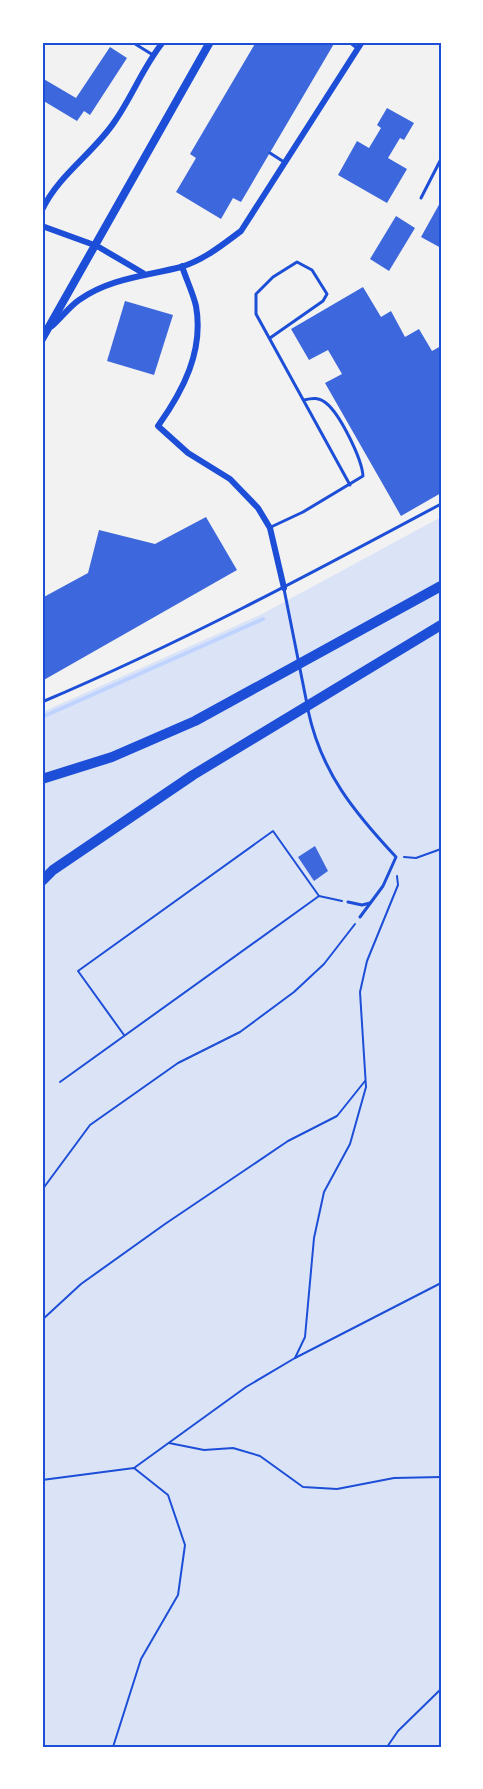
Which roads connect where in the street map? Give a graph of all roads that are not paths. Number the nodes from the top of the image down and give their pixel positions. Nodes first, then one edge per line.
1 (132, 42) edge
2 (163, 42) edge
3 (210, 42) edge
4 (349, 42) edge
5 (360, 45) edge
6 (153, 55) junction
7 (270, 153) dead end
8 (441, 159) edge
9 (284, 162) junction
10 (421, 198) dead end
11 (42, 210) edge
12 (42, 226) edge
13 (97, 246) junction
14 (182, 266) junction
15 (143, 273) junction
16 (47, 330) junction
17 (270, 338) junction
18 (42, 339) edge
19 (304, 400) junction
20 (350, 485) junction
21 (441, 504) edge
22 (270, 528) junction
23 (441, 586) edge
24 (284, 588) junction
25 (441, 625) edge
26 (42, 702) edge
27 (42, 779) edge
28 (42, 881) edge
29 (348, 902) road end
30 (371, 902) junction
31 (360, 917) road end

1 - 6 lane
2 - 6 street
3 - 13 main road
4 - 5 lane
5 - 9 street
6 - 11 street
7 - 9 lane
8 - 10 lane
9 - 14 street
12 - 13 street
13 - 15 street
13 - 16 main road
14 - 15 street
14 - 22 street
15 - 16 street
16 - 18 main road
17 - 17 lane
17 - 19 lane
19 - 20 lane
19 - 20 lane
20 - 22 lane
21 - 24 lane
22 - 24 street
23 - 27 highway
24 - 26 lane
24 - 30 lane
25 - 28 highway
29 - 30 lane
30 - 31 lane

